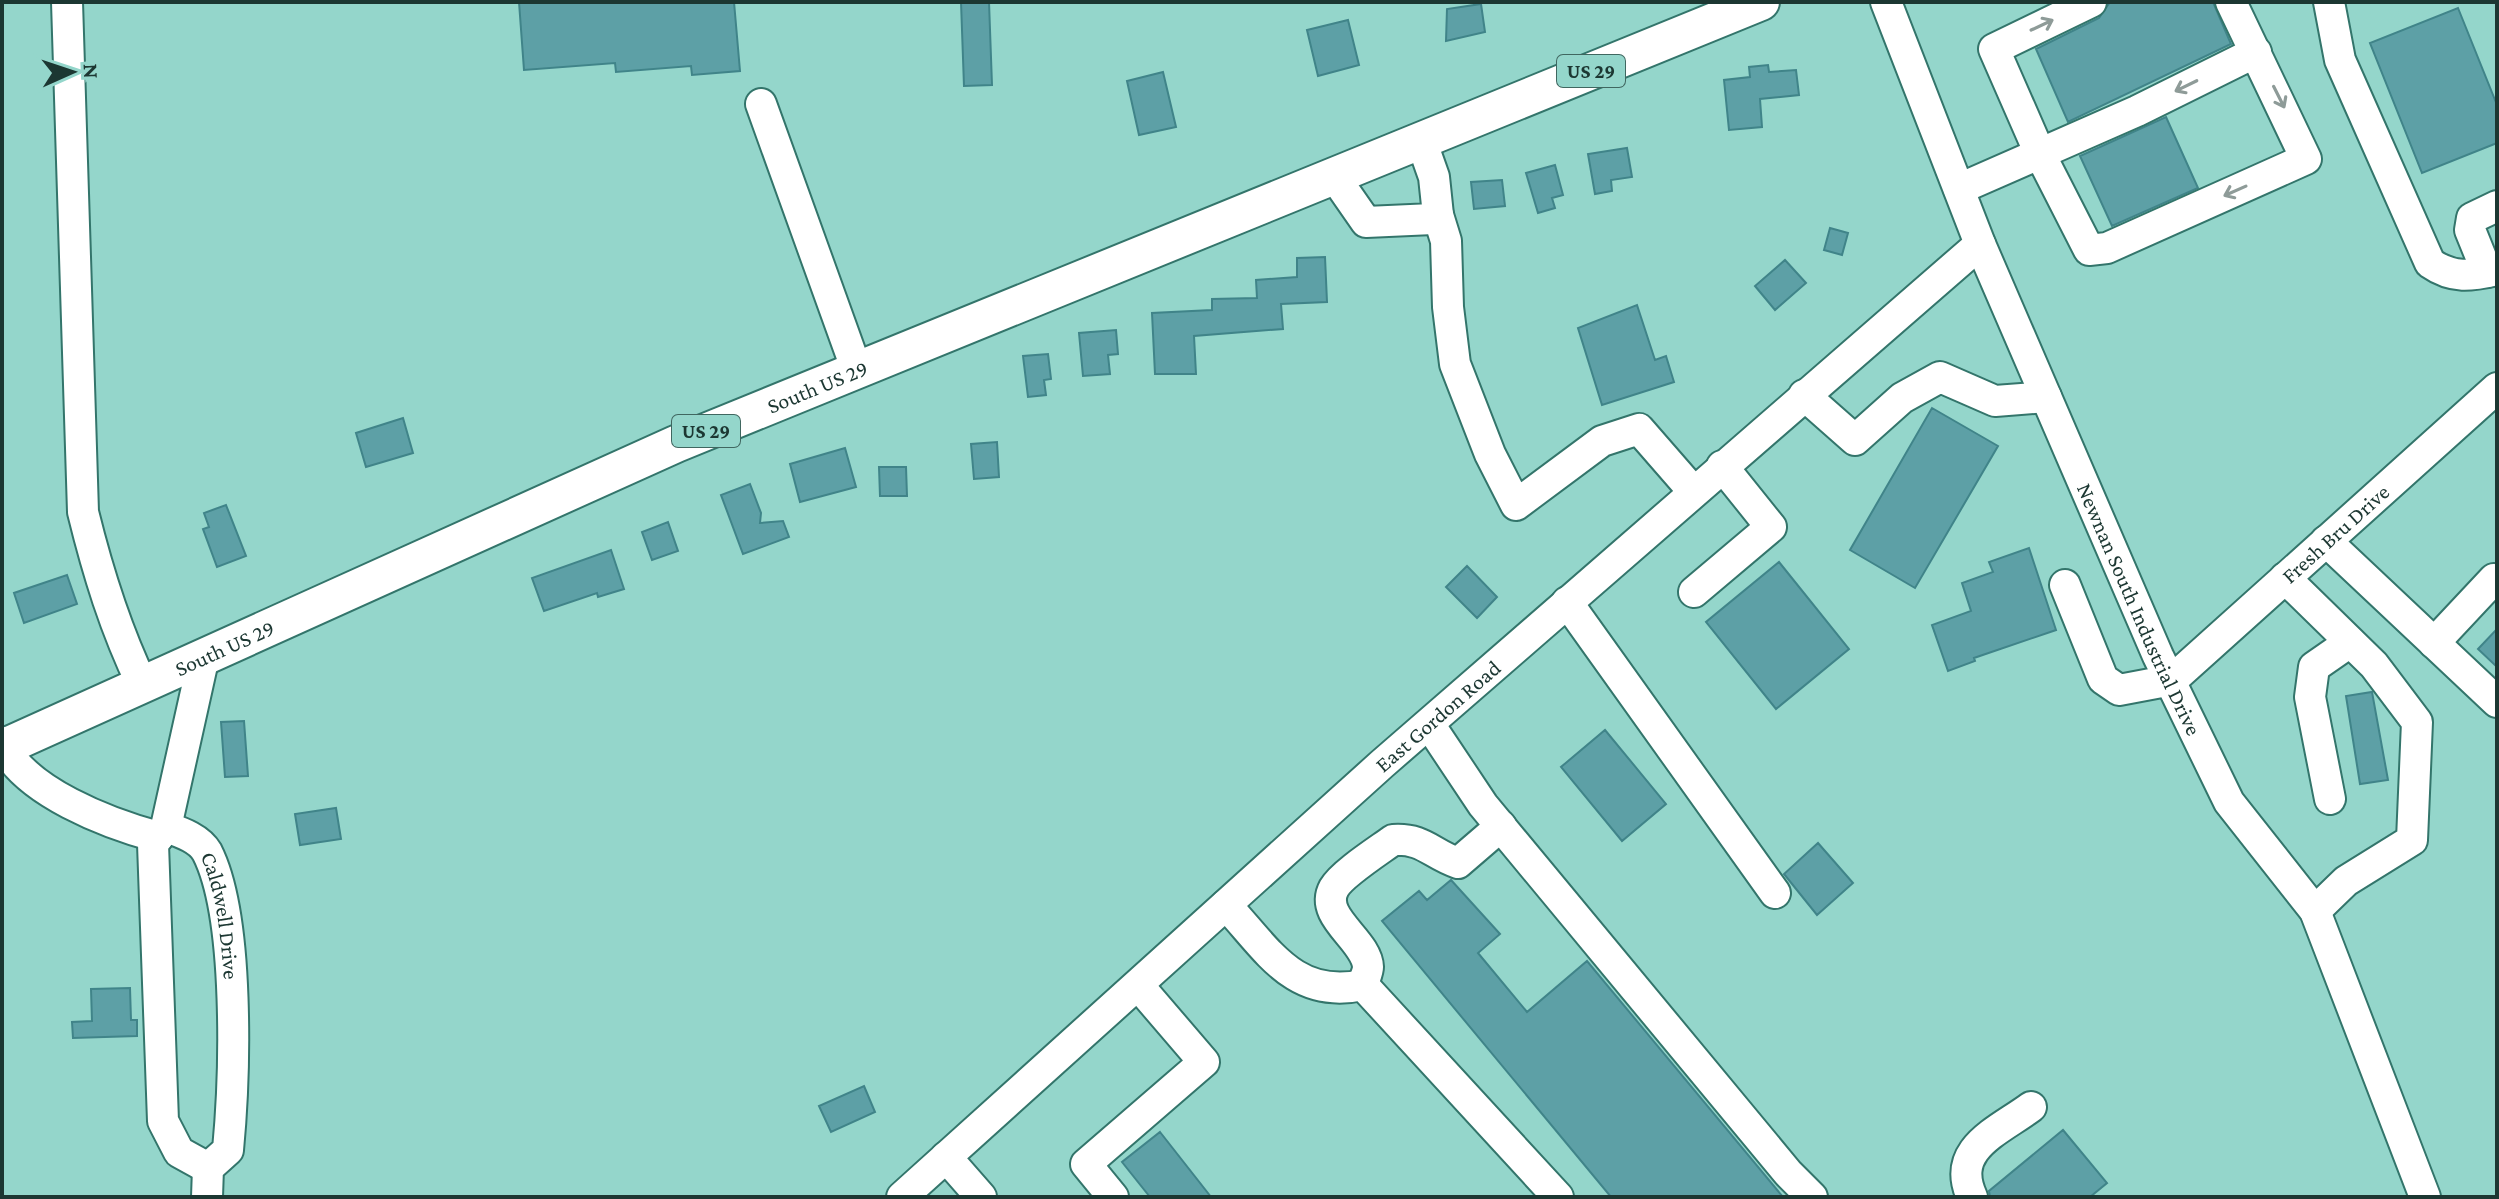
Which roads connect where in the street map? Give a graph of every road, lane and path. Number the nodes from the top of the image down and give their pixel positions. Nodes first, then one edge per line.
1 (67, 2) edge
2 (1761, 2) edge
3 (1886, 2) edge
4 (2091, 2) edge
5 (2231, 2) edge
6 (2329, 2) edge
7 (2256, 52) junction
8 (761, 104) dead end
9 (1421, 140) junction
10 (2040, 154) junction
11 (1334, 176) junction
12 (1959, 189) junction
13 (2497, 206) edge
14 (1438, 215) junction
15 (1980, 244) junction
16 (2492, 271) edge
17 (856, 368) junction
18 (2497, 388) edge
19 (1804, 395) junction
20 (2046, 397) junction
21 (1722, 466) junction
22 (1693, 491) junction
23 (2326, 541) junction
24 (2285, 578) junction
25 (2494, 579) dead end
26 (2065, 585) dead end
27 (1694, 592) dead end
28 (1567, 602) junction
29 (2350, 642) junction
30 (2434, 643) junction
31 (204, 656) junction
32 (2172, 680) junction
33 (142, 684) junction
34 (2497, 702) edge
35 (1429, 724) junction
36 (3, 746) edge
37 (2330, 799) dead end
38 (1501, 826) junction
39 (162, 832) junction
40 (1775, 893) dead end
41 (1226, 905) junction
42 (2315, 911) junction
43 (1138, 985) junction
44 (1363, 985) junction
45 (2031, 1107) dead end
46 (946, 1157) junction
47 (208, 1183) edge
48 (902, 1197) edge
49 (981, 1197) edge
50 (1113, 1197) edge
51 (1558, 1197) edge
52 (1812, 1197) edge
53 (1972, 1197) edge
54 (2425, 1197) edge

1 - 33 street
2 - 9 main road, US 29
3 - 12 street, Newnan South Industrial Drive
10 -> 4 street
5 - 7 street
6 - 16 street
7 -> 10 street
7 -> 10 street
8 - 17 street
9 - 11 main road, South US 29 / US 29
9 - 14 street
10 - 12 street
11 - 14 street
11 - 17 main road, South US 29 / US 29
12 - 15 street, Newnan South Industrial Drive
13 - 16 street
14 - 22 street
15 - 19 street, East Gordon Road
15 - 20 street, Newnan South Industrial Drive
17 - 31 main road, South US 29 / US 29
18 - 23 street, Fresh Bru Drive
19 - 20 street
19 - 21 street, East Gordon Road
20 - 32 street, Newnan South Industrial Drive
21 - 22 street, East Gordon Road
21 - 27 street
22 - 28 street, East Gordon Road
23 - 24 street, Fresh Bru Drive
23 - 30 street
24 - 29 street
24 - 32 street, Fresh Bru Drive
25 - 30 street
26 - 32 street
28 - 35 street, East Gordon Road
28 - 40 street
29 - 37 street
29 - 42 street
30 - 34 street
31 - 33 main road, South US 29 / US 29
31 - 39 street
32 - 42 street, Newnan South Industrial Drive
33 - 36 main road, South US 29 / US 29
35 - 38 street
35 - 41 street, East Gordon Road
36 - 39 street, Caldwell Drive
38 - 44 street
38 - 52 street
39 - 47 street
39 - 47 street, Caldwell Drive
41 - 43 street, East Gordon Road
41 - 44 street
42 - 54 street, Newnan South Industrial Drive
43 - 46 street, East Gordon Road
43 - 50 street
44 - 51 street
45 - 53 street
46 - 48 street, East Gordon Road
46 - 49 street

